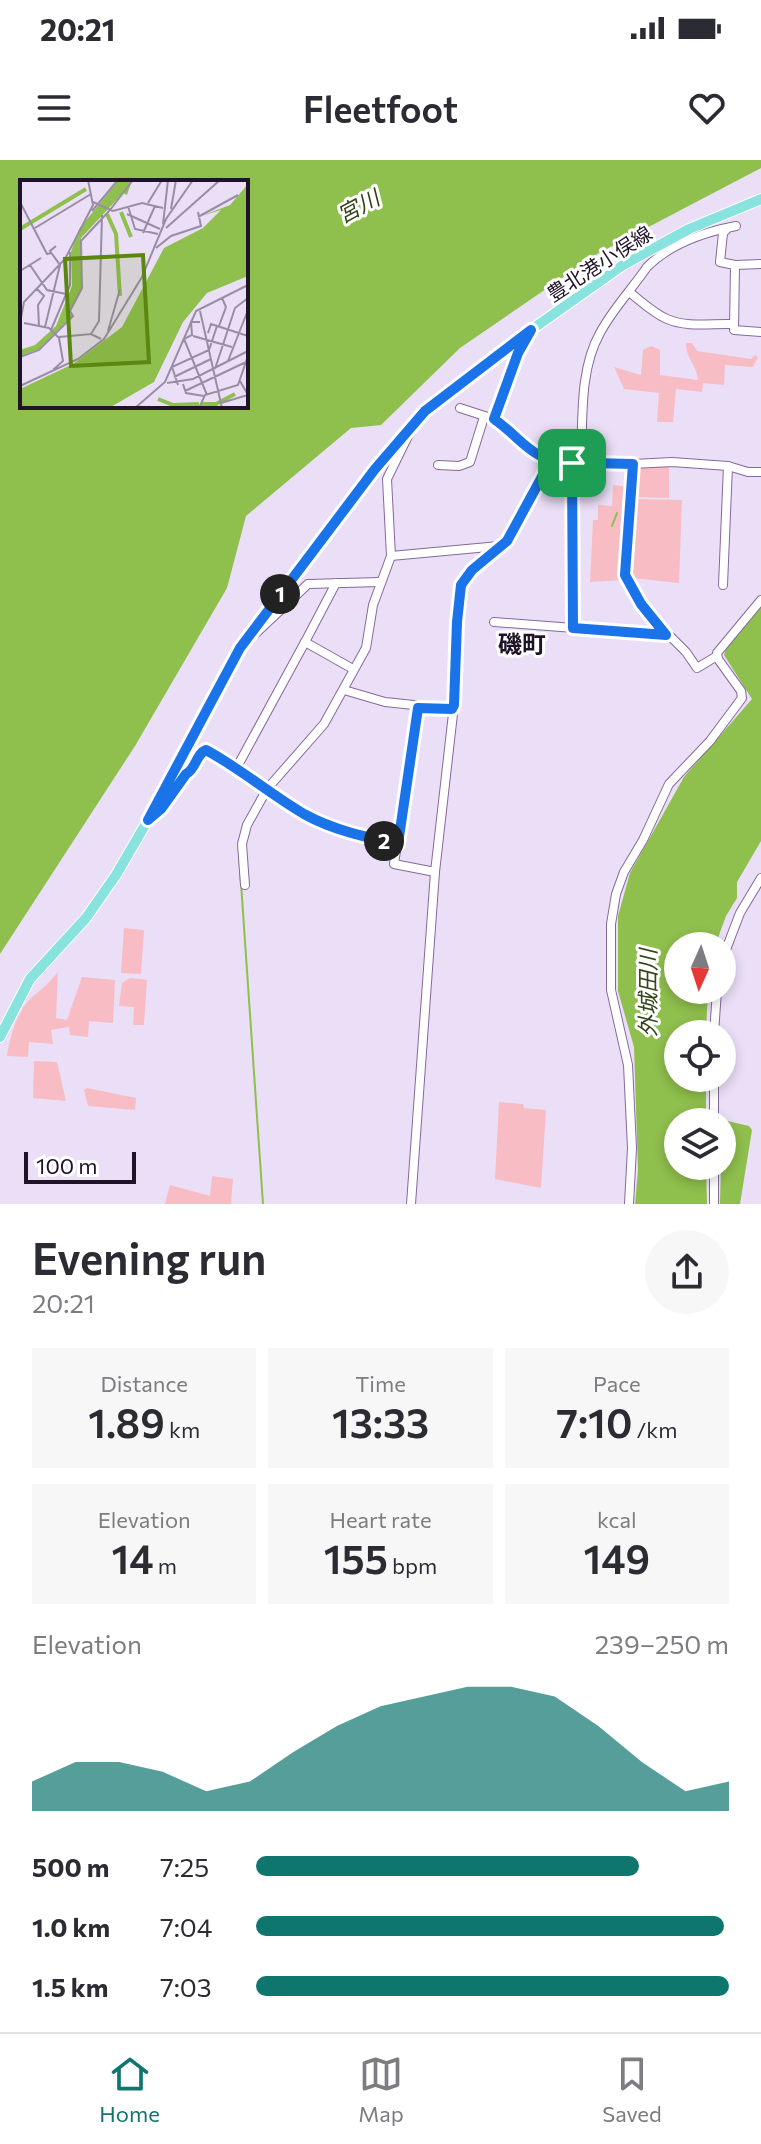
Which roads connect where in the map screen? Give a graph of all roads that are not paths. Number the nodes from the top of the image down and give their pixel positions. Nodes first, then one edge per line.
1 (761, 199) edge
2 (761, 264) edge
3 (735, 265) junction
4 (629, 292) junction
5 (734, 324) junction
6 (531, 330) junction
7 (761, 332) edge
8 (460, 408) dead end
9 (484, 417) junction
10 (494, 419) junction
11 (414, 424) junction
12 (550, 462) junction
13 (577, 463) junction
14 (633, 464) junction
15 (438, 465) dead end
16 (728, 466) junction
17 (761, 472) edge
18 (499, 546) junction
19 (391, 556) junction
20 (380, 582) junction
21 (336, 583) junction
22 (723, 585) dead end
23 (761, 600) edge
24 (494, 622) dead end
25 (573, 628) junction
26 (666, 635) junction
27 (305, 642) junction
28 (240, 648) junction
29 (717, 656) junction
30 (353, 669) junction
31 (344, 690) junction
32 (418, 708) junction
33 (452, 709) junction
34 (237, 767) junction
35 (267, 789) junction
36 (148, 820) junction
37 (398, 844) junction
38 (435, 872) junction
39 (761, 878) edge
40 (245, 885) dead end
41 (733, 932) edge
42 (0, 1037) edge
43 (714, 1180) edge
44 (411, 1204) edge
45 (629, 1204) edge
46 (714, 1204) edge

1 - 6 main road, 豊北港小俣線
2 - 3 street
3 - 4 street
3 - 5 street
4 - 5 street
4 - 13 street
5 - 7 street
6 - 10 street
6 - 11 main road, 豊北港小俣線
8 - 9 street
9 - 10 street
9 - 15 street
10 - 12 street
11 - 19 street
11 - 28 main road, 豊北港小俣線
12 - 13 street
12 - 18 street
13 - 14 street
13 - 25 street
14 - 16 street
14 - 26 street
16 - 17 street
16 - 22 street
18 - 19 street
18 - 33 street
19 - 20 street
20 - 21 street
20 - 30 street
21 - 27 street
21 - 28 street
23 - 29 street
24 - 25 street
25 - 26 street
26 - 29 street
27 - 30 street
27 - 34 street
28 - 36 main road, 豊北港小俣線
29 - 45 street
30 - 31 street
31 - 32 street
31 - 35 street
32 - 33 street
32 - 37 street
33 - 38 street
34 - 35 street
34 - 36 street
35 - 37 street
35 - 40 street
36 - 42 main road, 豊北港小俣線
37 - 38 street
38 - 44 street
39 - 41 street
43 - 46 street

